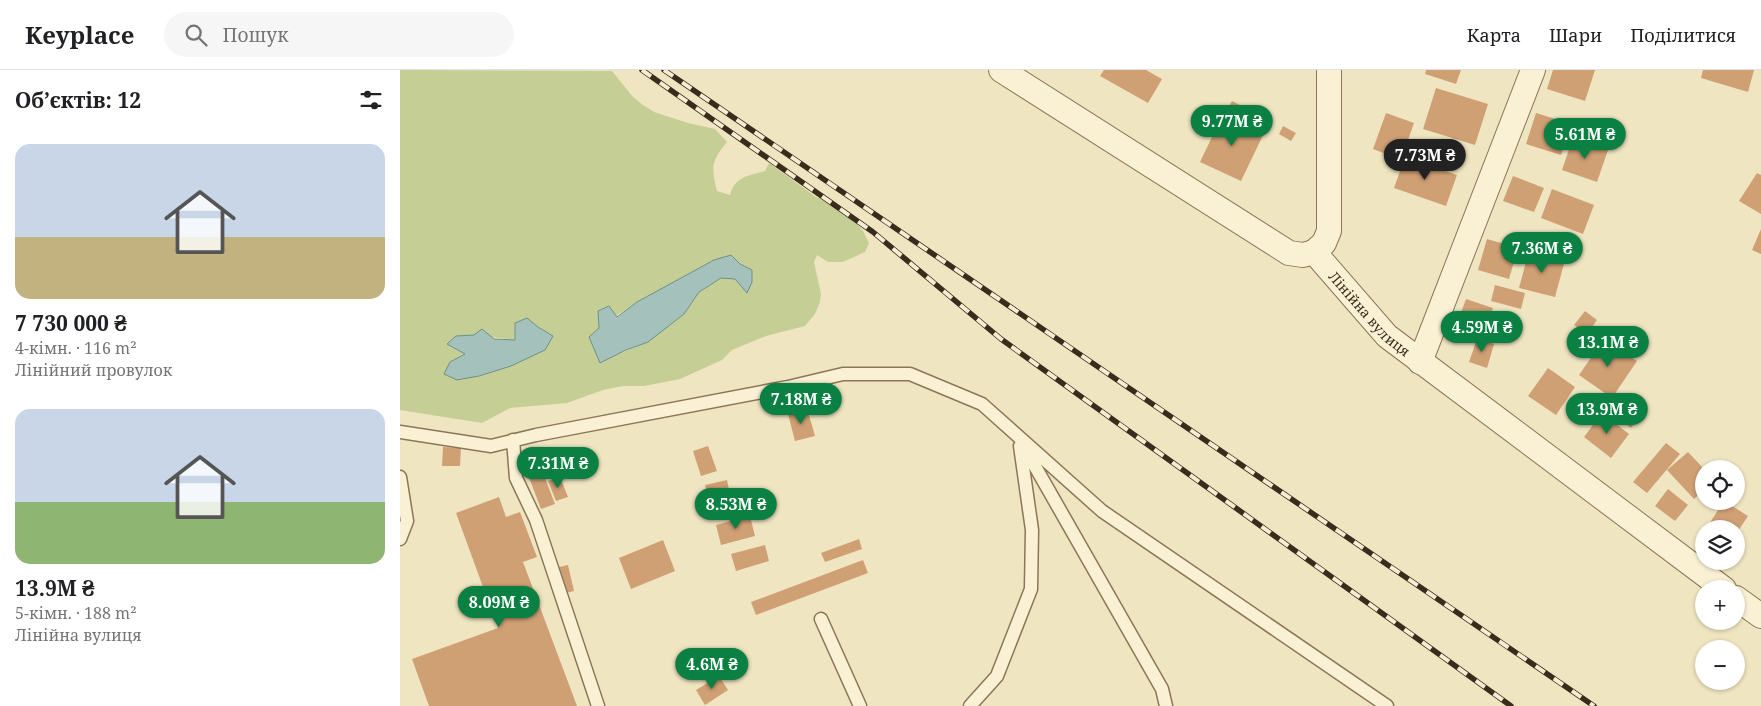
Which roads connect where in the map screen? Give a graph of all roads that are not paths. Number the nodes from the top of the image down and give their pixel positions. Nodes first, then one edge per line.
1 (1001, 70) edge
2 (1329, 70) edge
3 (1533, 70) edge
4 (1314, 252) junction
5 (1420, 362) junction
6 (400, 432) edge
7 (1019, 438) junction
8 (513, 440) junction
9 (400, 477) edge
10 (400, 539) edge
11 (1712, 580) edge
12 (1745, 604) edge
13 (1761, 616) edge
14 (820, 620) dead end
15 (598, 706) edge
16 (860, 706) edge
17 (970, 706) edge
18 (1166, 706) edge
19 (1387, 706) edge

1 - 4 street
2 - 4 street
3 - 5 street
4 - 5 street, Лінійна вулиця
5 - 11 street, Лінійна вулиця
6 - 8 lane
7 - 8 lane
7 - 17 lane
7 - 18 lane
7 - 19 lane
8 - 15 lane
9 - 10 lane
12 - 13 street
14 - 16 lane

